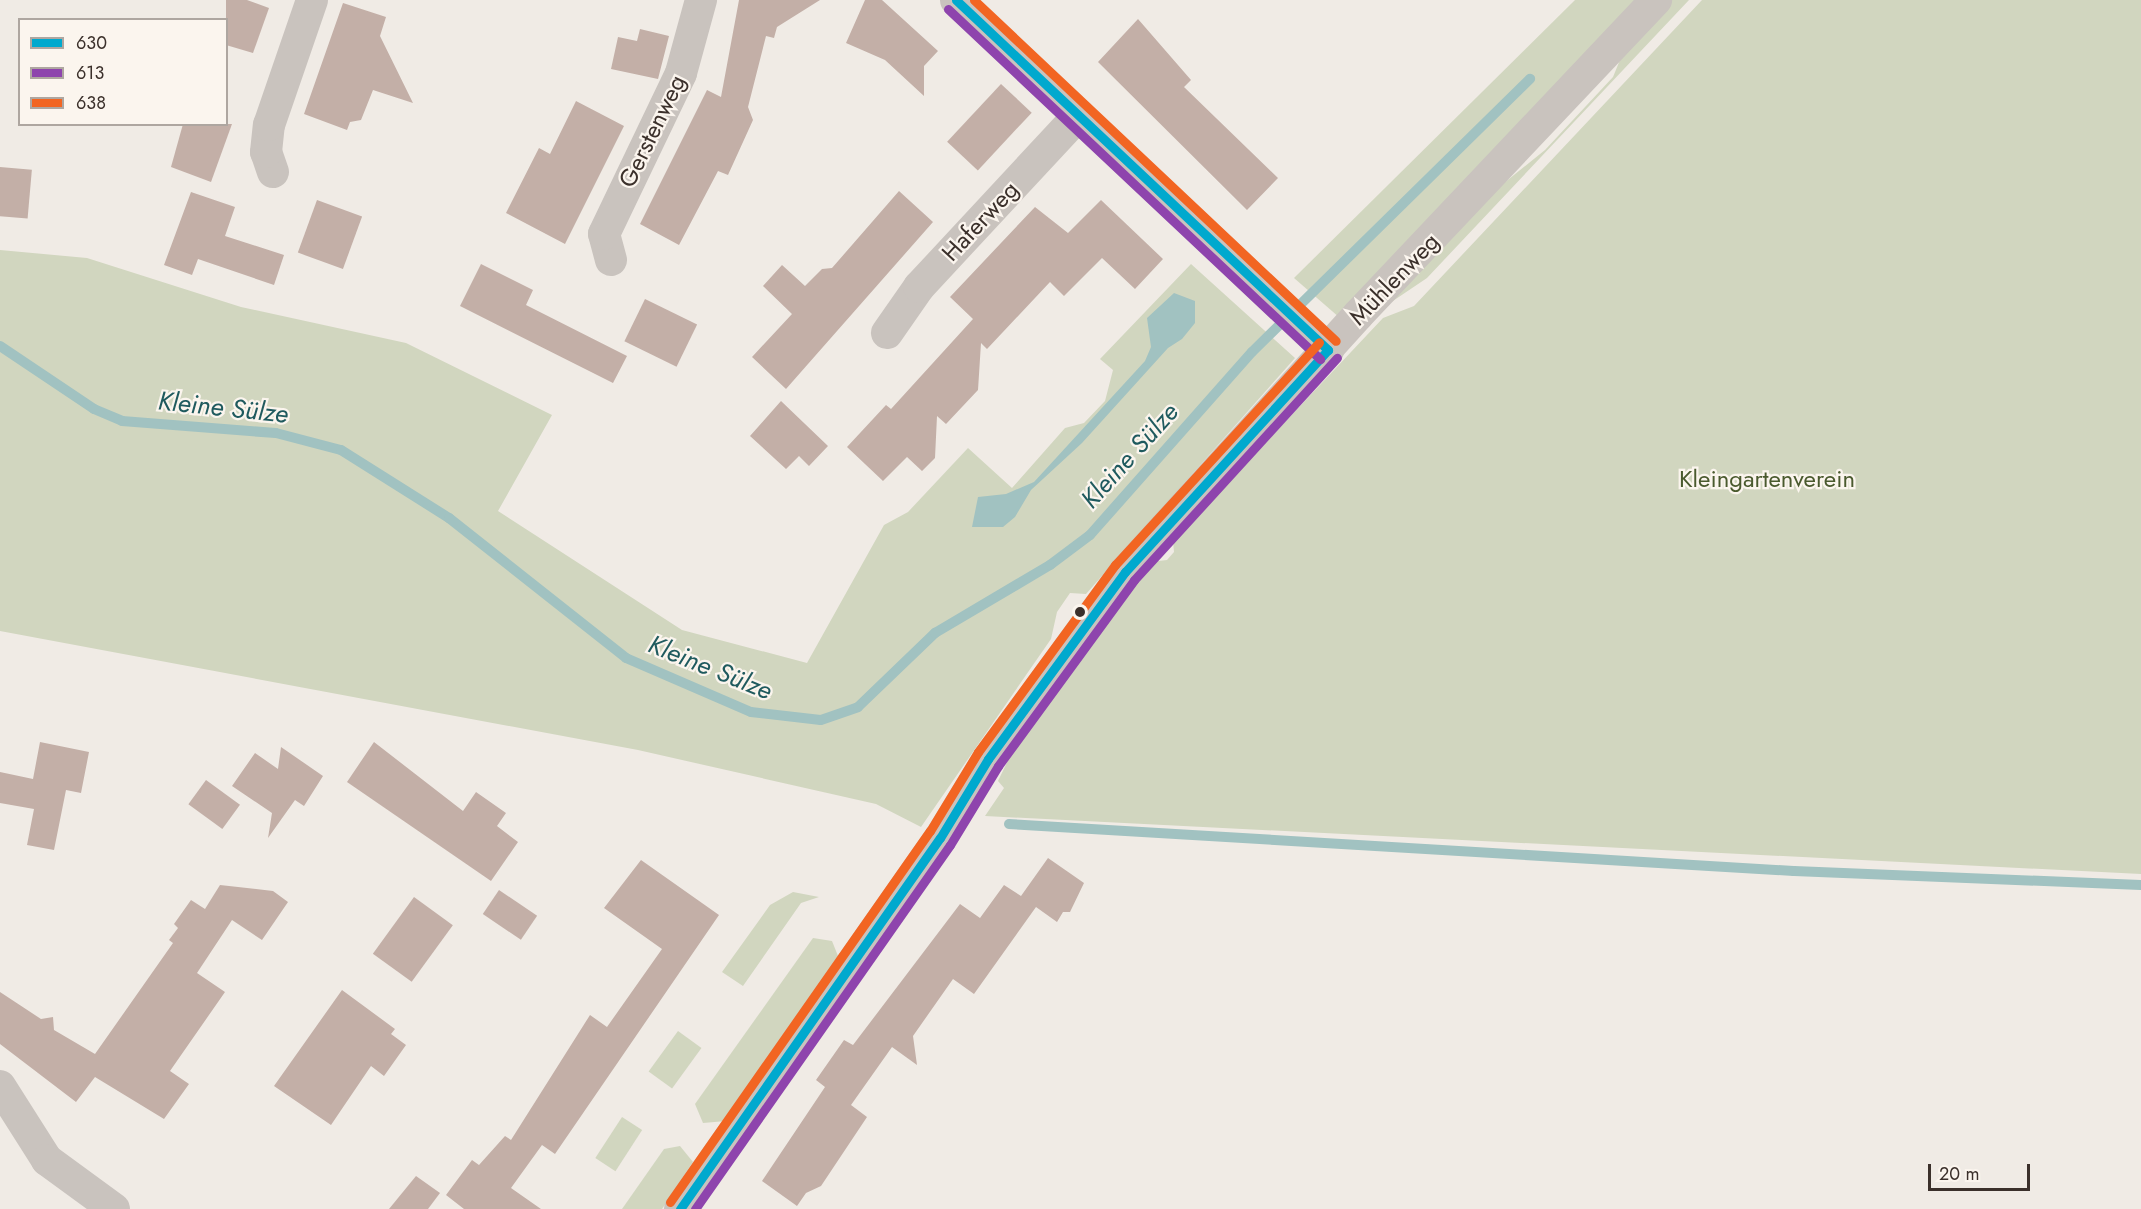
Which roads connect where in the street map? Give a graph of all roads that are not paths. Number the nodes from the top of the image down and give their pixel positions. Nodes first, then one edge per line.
1 (312, 0) edge
2 (701, 0) edge
3 (956, 0) edge
4 (1656, 0) edge
5 (1079, 115) junction
6 (273, 172) dead end
7 (611, 260) dead end
8 (887, 333) dead end
9 (1328, 350) junction
10 (0, 1086) edge
11 (114, 1209) edge
12 (680, 1209) edge

1 - 6 street
2 - 7 street, Gerstenweg
3 - 5 street
4 - 9 street, Mühlenweg
5 - 8 street, Haferweg
5 - 9 street
9 - 12 street, Mühlenweg
10 - 11 street

